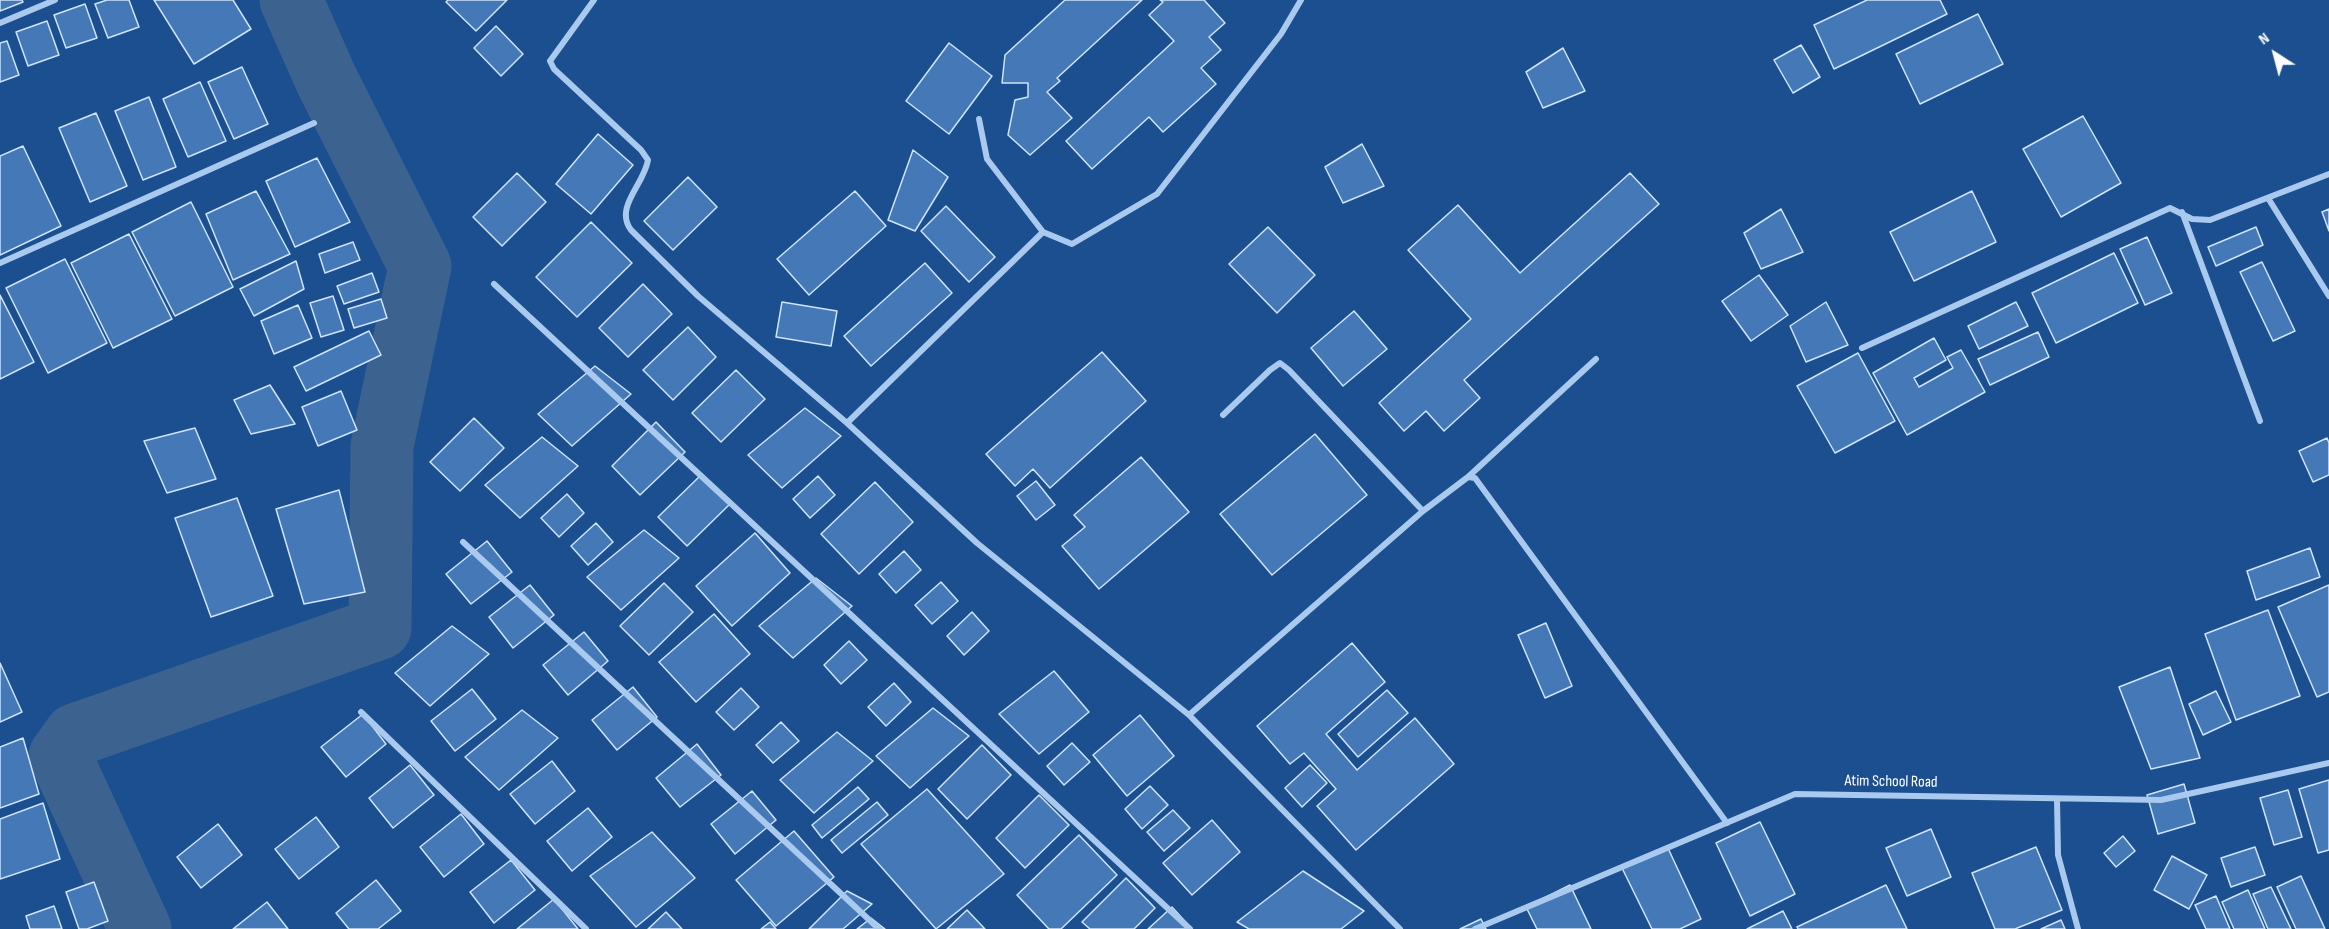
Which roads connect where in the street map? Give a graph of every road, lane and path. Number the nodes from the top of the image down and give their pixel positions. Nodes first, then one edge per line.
1 (55, 0) edge
2 (594, 0) edge
3 (1301, 0) edge
4 (0, 23) edge
5 (979, 119) dead end
6 (314, 123) dead end
7 (2329, 174) edge
8 (2268, 198) junction
9 (2181, 212) junction
10 (1043, 232) junction
11 (0, 263) edge
12 (494, 284) dead end
13 (2329, 296) edge
14 (1862, 348) dead end
15 (1596, 358) dead end
16 (1223, 415) dead end
17 (2260, 421) dead end
18 (847, 423) junction
19 (1468, 477) junction
20 (1423, 511) junction
21 (463, 542) dead end
22 (361, 712) dead end
23 (1189, 715) junction
24 (2329, 762) edge
25 (2057, 798) junction
26 (1727, 823) junction
27 (586, 929) edge
28 (879, 929) edge
29 (1190, 929) edge
30 (1400, 929) edge
31 (1475, 929) edge
32 (2079, 929) edge

1 - 4 street
2 - 18 street
3 - 10 street
5 - 10 street
6 - 11 street
7 - 8 street
8 - 9 street
8 - 13 street
9 - 14 street
9 - 17 street
10 - 18 street
12 - 29 street
15 - 19 street
16 - 20 street
18 - 23 street
19 - 20 street
19 - 26 street
20 - 23 street
21 - 28 street
22 - 27 street
23 - 30 street
24 - 25 street, Atim School Road
25 - 26 street, Atim School Road
25 - 32 street
26 - 31 street, Atim School Road

